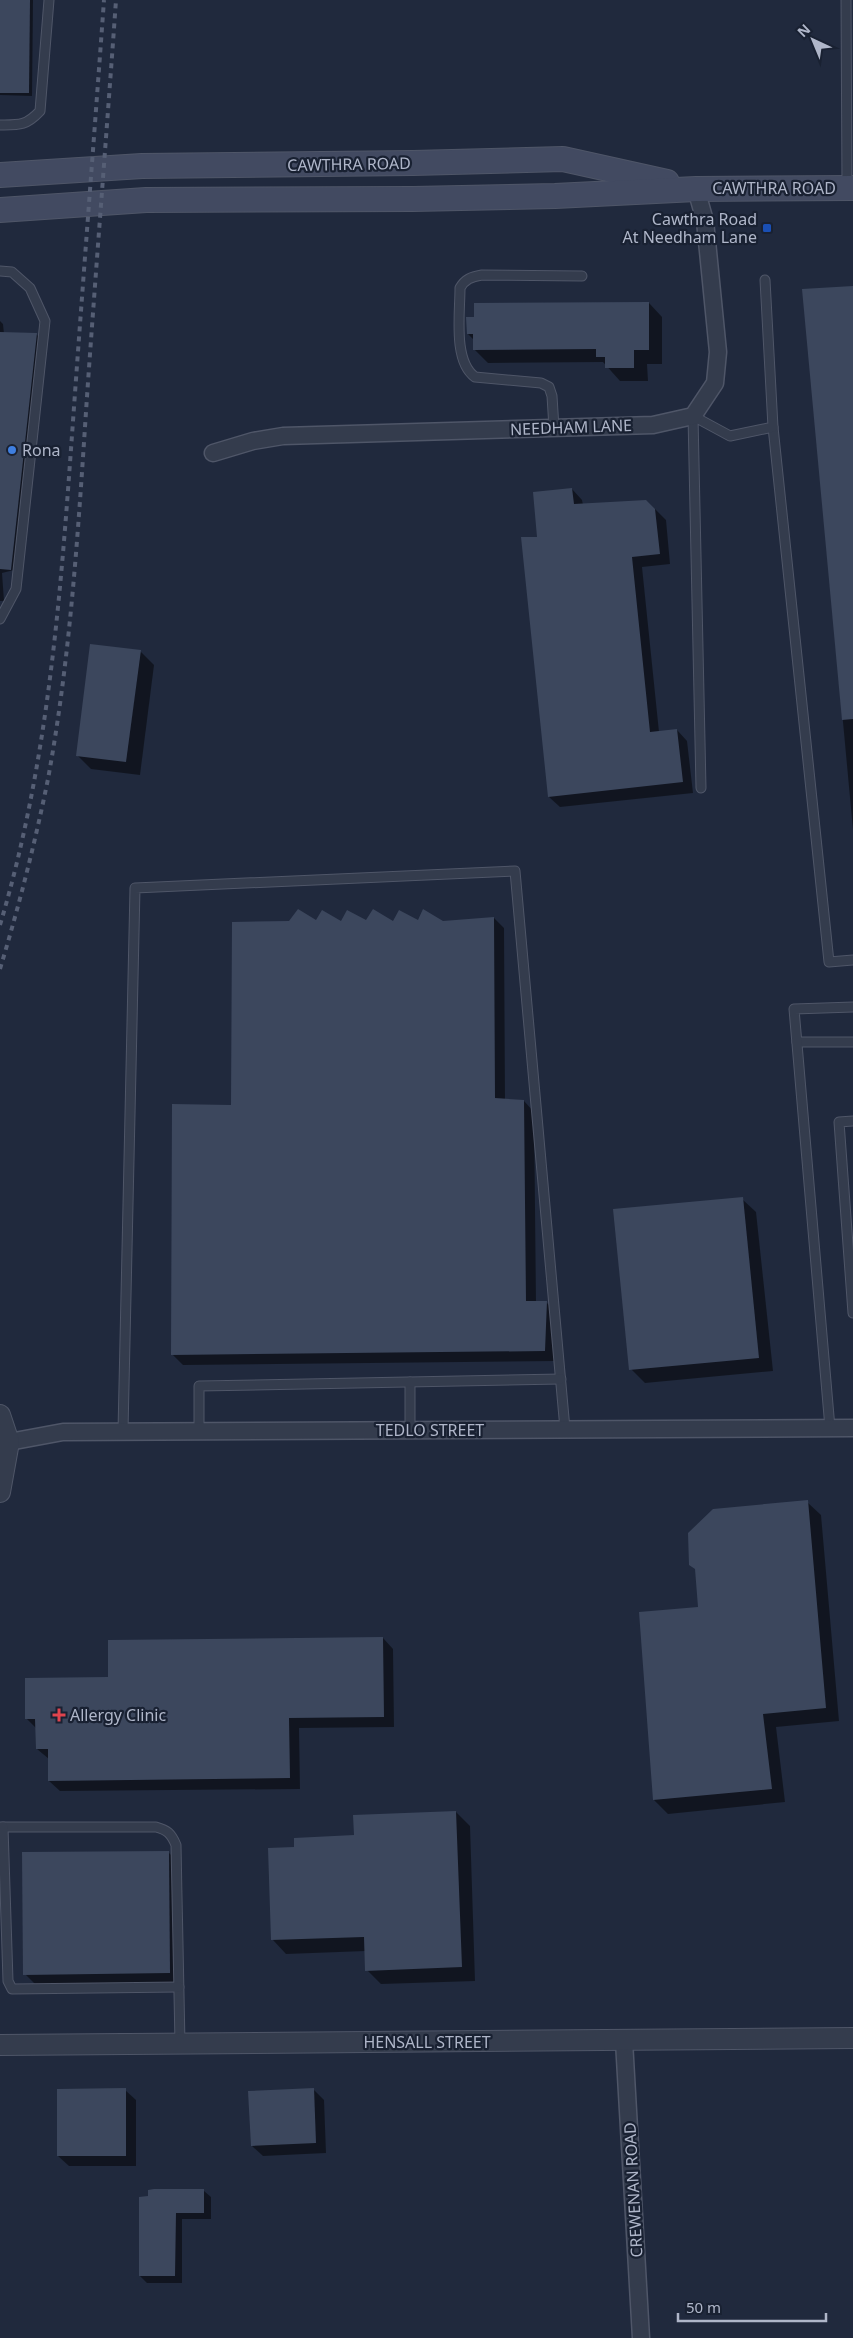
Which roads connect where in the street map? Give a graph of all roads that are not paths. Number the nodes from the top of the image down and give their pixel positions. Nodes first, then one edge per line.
1 (49, 0) edge
2 (846, 0) edge
3 (0, 125) edge
4 (850, 125) edge
5 (0, 174) edge
6 (850, 188) edge
7 (696, 189) junction
8 (0, 210) edge
9 (0, 271) edge
10 (582, 276) dead end
11 (764, 280) dead end
12 (693, 416) junction
13 (773, 427) junction
14 (554, 428) junction
15 (213, 453) dead end
16 (0, 619) edge
17 (701, 788) dead end
18 (853, 960) edge
19 (853, 1007) edge
20 (797, 1042) junction
21 (853, 1042) edge
22 (853, 1121) edge
23 (853, 1313) edge
24 (561, 1379) junction
25 (410, 1382) junction
26 (0, 1415) edge
27 (830, 1428) junction
28 (853, 1428) edge
29 (565, 1429) junction
30 (410, 1430) junction
31 (199, 1431) junction
32 (123, 1432) junction
33 (9, 1442) junction
34 (0, 1492) edge
35 (2, 1827) edge
36 (179, 1987) junction
37 (853, 2038) edge
38 (624, 2041) junction
39 (180, 2044) junction
40 (0, 2045) edge
41 (641, 2338) edge

1 - 3 lane
2 - 4 lane
4 - 6 lane
5 - 7 main road, CAWTHRA ROAD
6 - 7 main road, CAWTHRA ROAD
7 - 8 main road, CAWTHRA ROAD
7 - 12 street
9 - 16 lane
10 - 14 lane
11 - 13 lane
12 - 13 lane
12 - 14 street, NEEDHAM LANE
12 - 17 lane
13 - 18 lane
14 - 15 street, NEEDHAM LANE
19 - 20 lane
20 - 21 lane
20 - 27 lane
22 - 23 lane
24 - 25 lane
24 - 29 lane
24 - 32 lane
25 - 30 lane
25 - 31 lane
26 - 33 street
27 - 28 street, TEDLO STREET
27 - 29 street, TEDLO STREET
29 - 30 street, TEDLO STREET
30 - 31 street, TEDLO STREET
31 - 32 street, TEDLO STREET
32 - 33 street, TEDLO STREET
33 - 34 street
35 - 36 lane
35 - 36 lane
36 - 39 lane
37 - 38 street, HENSALL STREET
38 - 39 street, HENSALL STREET
38 - 41 street, CREWENAN ROAD
39 - 40 street, HENSALL STREET

